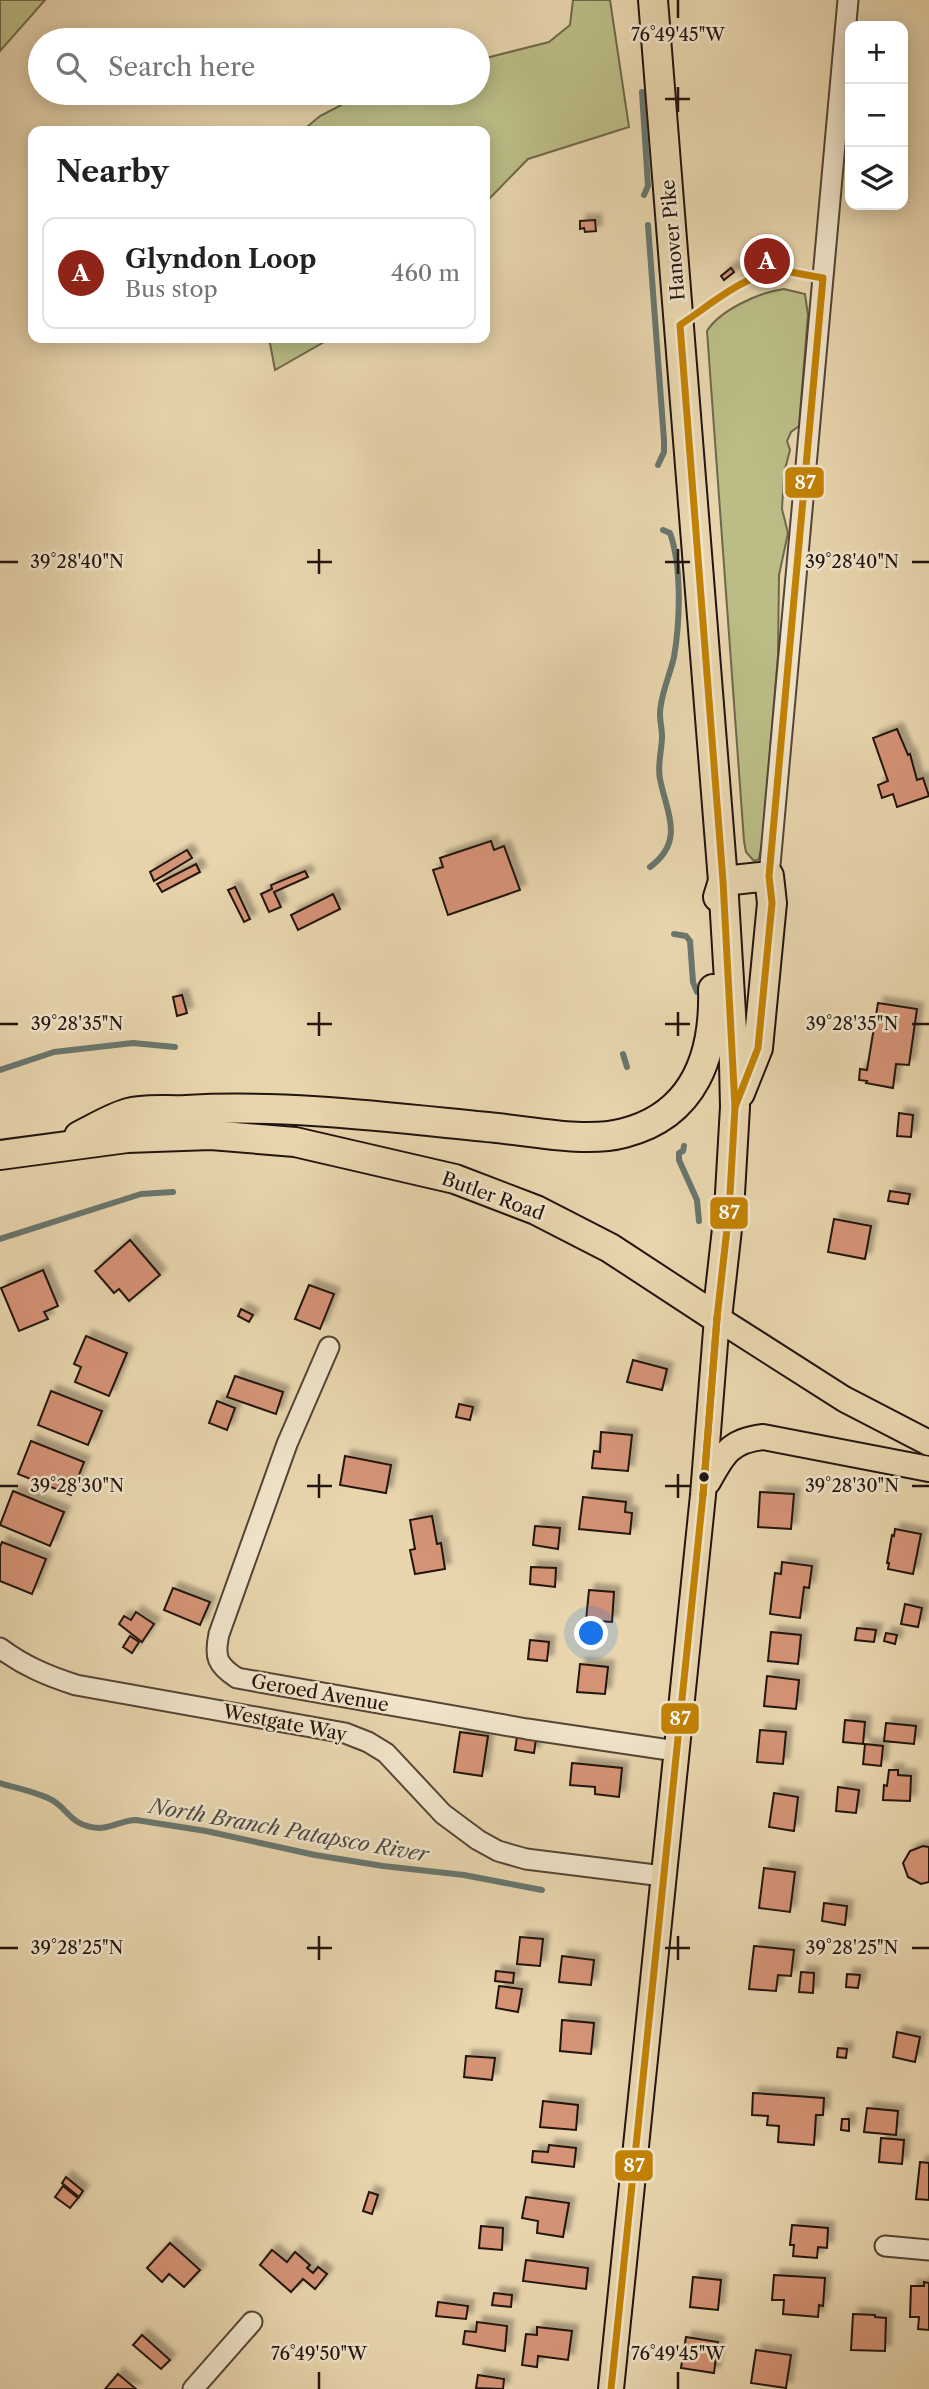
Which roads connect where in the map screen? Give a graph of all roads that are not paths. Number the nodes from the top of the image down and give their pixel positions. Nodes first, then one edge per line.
1 (653, 0) edge
2 (848, 0) edge
3 (769, 876) junction
4 (723, 881) junction
5 (735, 1107) junction
6 (58, 1146) junction
7 (0, 1155) edge
8 (717, 1318) junction
9 (329, 1347) dead end
10 (929, 1443) edge
11 (929, 1469) edge
12 (704, 1489) junction
13 (0, 1647) edge
14 (677, 1740) junction
15 (663, 1876) junction
16 (885, 2246) dead end
17 (929, 2250) edge
18 (252, 2322) dead end
19 (193, 2389) edge
20 (611, 2389) edge

1 - 4 highway, Hanover Pike
2 - 3 street
3 - 4 highway
3 - 5 highway
4 - 5 highway, Hanover Pike
4 - 6 highway
5 - 8 highway, Hanover Pike
6 - 7 highway, Butler Road
6 - 8 highway, Butler Road
8 - 10 main road, Butler Road
8 - 12 main road
9 - 14 street, Geroed Avenue
11 - 12 main road
12 - 14 main road
13 - 15 street, Westgate Way
14 - 15 main road
15 - 20 main road
16 - 17 street
18 - 19 street

